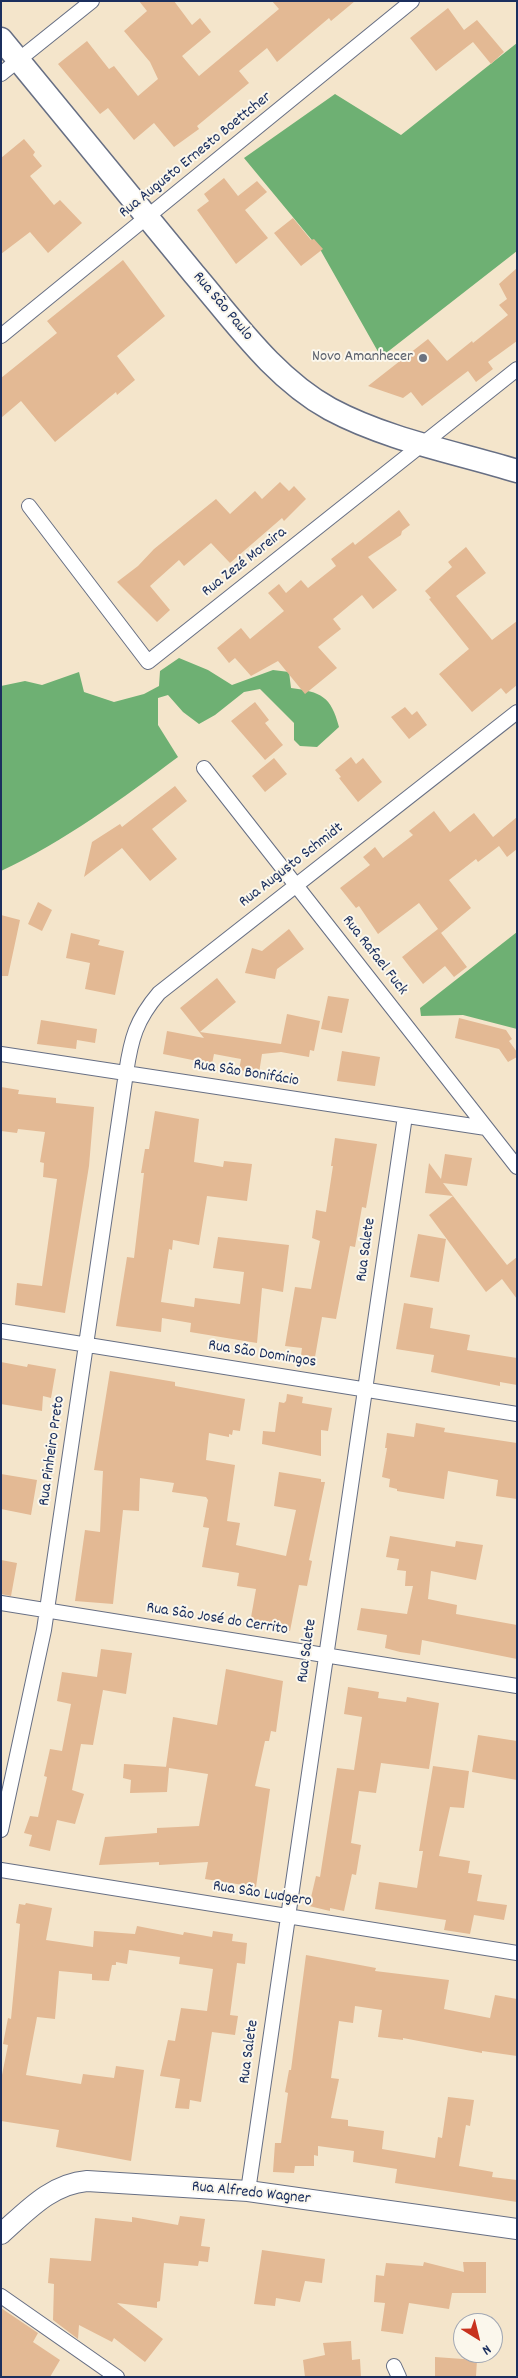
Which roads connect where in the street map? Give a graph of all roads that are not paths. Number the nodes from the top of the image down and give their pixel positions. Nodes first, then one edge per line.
1 (92, 1) edge
2 (412, 1) edge
3 (1, 40) edge
4 (19, 60) junction
5 (1, 74) edge
6 (148, 218) junction
7 (1, 336) edge
8 (517, 369) edge
9 (423, 444) junction
10 (517, 471) edge
11 (29, 506) dead end
12 (517, 712) edge
13 (204, 768) dead end
14 (296, 885) junction
15 (1, 1054) edge
16 (126, 1073) junction
17 (405, 1116) junction
18 (486, 1128) junction
19 (517, 1167) edge
20 (1, 1331) edge
21 (86, 1344) junction
22 (365, 1389) junction
23 (517, 1414) edge
24 (1, 1603) edge
25 (47, 1610) junction
26 (326, 1655) junction
27 (517, 1686) edge
28 (1, 1830) edge
29 (1, 1870) edge
30 (287, 1916) junction
31 (517, 1953) edge
32 (248, 2191) junction
33 (517, 2228) edge
34 (1, 2234) edge
35 (1, 2296) edge
36 (117, 2377) edge

1 - 4 street
2 - 6 street, Rua Augusto Ernesto Boettcher
3 - 4 main road, Rua São Paulo
4 - 5 street
4 - 6 main road, Rua São Paulo
6 - 7 street, Rua Augusto Ernesto Boettcher
6 - 9 main road, Rua São Paulo
8 - 9 street, Rua Zezé Moreira
9 - 10 main road, Rua São Paulo
9 - 11 street, Rua Zezé Moreira
12 - 14 street, Rua Augusto Schmidt
13 - 14 street, Rua Rafael Fuck
14 - 16 street, Rua Augusto Schmidt
14 - 18 street, Rua Rafael Fuck
15 - 16 street, Rua São Bonifácio
16 - 17 street, Rua São Bonifácio
16 - 21 street, Rua Pinheiro Preto
17 - 18 street, Rua São Bonifácio
17 - 22 street, Rua Salete
18 - 19 street, Rua Rafael Fuck
20 - 21 street, Rua São Domingos
21 - 22 street, Rua São Domingos
21 - 25 street, Rua Pinheiro Preto
22 - 23 street, Rua São Domingos
22 - 26 street, Rua Salete
24 - 25 street, Rua São José do Cerrito
25 - 26 street, Rua São José do Cerrito
25 - 28 street, Rua Pinheiro Preto
26 - 27 street, Rua São José do Cerrito
26 - 30 street, Rua Salete
29 - 30 street, Rua São Ludgero
30 - 31 street, Rua São Ludgero
30 - 32 street, Rua Salete
32 - 33 street, Rua Alfredo Wagner
32 - 34 street, Rua Alfredo Wagner
35 - 36 street

